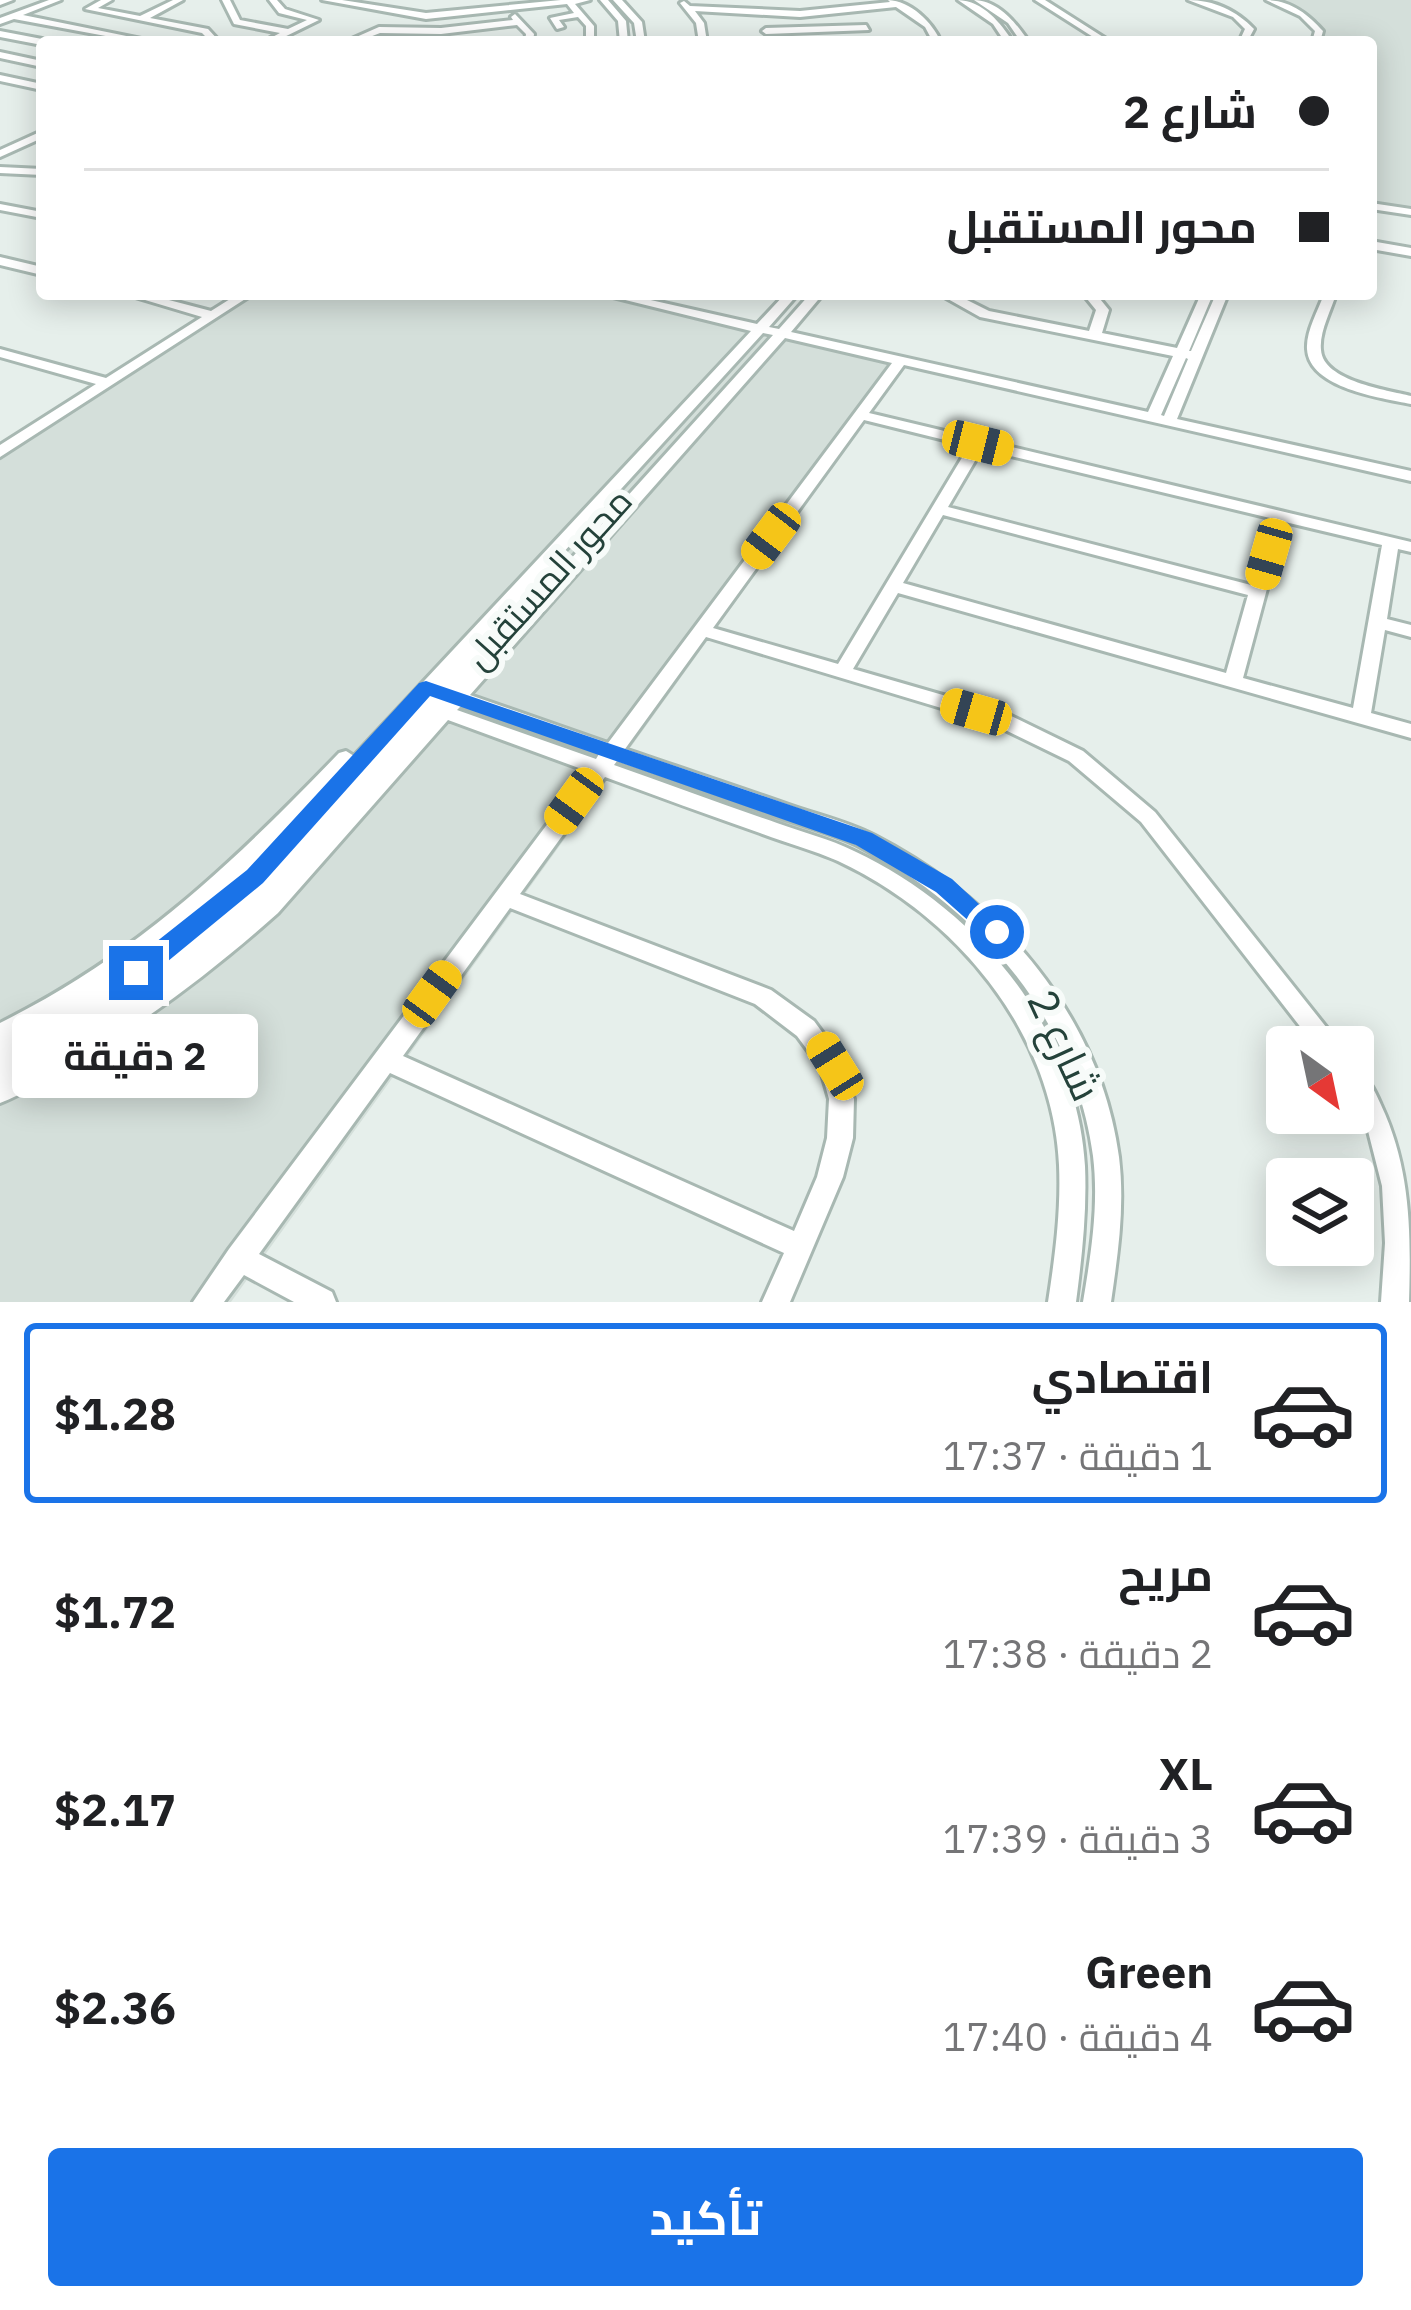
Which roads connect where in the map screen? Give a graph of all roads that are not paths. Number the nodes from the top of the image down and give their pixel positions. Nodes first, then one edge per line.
1 (9, 0) edge
2 (57, 0) edge
3 (108, 0) edge
4 (179, 0) edge
5 (226, 0) edge
6 (273, 0) edge
7 (326, 0) edge
8 (426, 0) edge
9 (449, 0) edge
10 (586, 0) edge
11 (604, 0) edge
12 (617, 0) edge
13 (966, 0) edge
14 (1039, 0) edge
15 (1192, 0) edge
16 (1270, 0) edge
17 (1280, 0) edge
18 (569, 2) edge
19 (896, 2) edge
20 (0, 3) edge
21 (684, 4) edge
22 (508, 8) junction
23 (756, 10) junction
24 (842, 11) junction
25 (581, 14) junction
26 (13, 16) junction
27 (140, 20) junction
28 (0, 21) edge
29 (520, 22) junction
30 (560, 26) dead end
31 (473, 27) junction
32 (866, 28) junction
33 (291, 32) junction
34 (120, 36) edge
35 (210, 36) edge
36 (281, 36) edge
37 (365, 36) edge
38 (477, 36) edge
39 (530, 36) edge
40 (590, 36) edge
41 (623, 36) edge
42 (639, 36) edge
43 (702, 36) edge
44 (767, 36) edge
45 (788, 36) edge
46 (867, 36) edge
47 (934, 36) edge
48 (1005, 36) edge
49 (1012, 36) edge
50 (1097, 36) edge
51 (1246, 36) edge
52 (1318, 36) edge
53 (1327, 36) edge
54 (0, 37) edge
55 (36, 41) edge
56 (0, 55) edge
57 (36, 63) edge
58 (0, 78) edge
59 (36, 86) edge
60 (36, 137) edge
61 (0, 154) edge
62 (0, 168) edge
63 (36, 169) edge
64 (0, 207) edge
65 (1377, 209) edge
66 (36, 214) edge
67 (1411, 214) edge
68 (1377, 246) edge
69 (1411, 252) edge
70 (0, 261) edge
71 (36, 270) edge
72 (153, 300) edge
73 (238, 300) edge
74 (637, 300) edge
75 (667, 300) edge
76 (777, 300) edge
77 (788, 300) edge
78 (799, 300) edge
79 (808, 300) edge
80 (958, 300) edge
81 (1094, 300) edge
82 (1205, 300) edge
83 (1219, 300) edge
84 (1328, 300) edge
85 (213, 316) junction
86 (769, 326) junction
87 (1094, 336) junction
88 (0, 353) edge
89 (1189, 355) junction
90 (901, 361) junction
91 (107, 383) junction
92 (1411, 400) edge
93 (1163, 414) junction
94 (860, 415) junction
95 (0, 433) edge
96 (20, 439) junction
97 (978, 443) junction
98 (0, 452) edge
99 (1411, 465) edge
100 (1411, 476) edge
101 (939, 509) junction
102 (1279, 515) junction
103 (1401, 544) edge
104 (893, 586) junction
105 (1258, 592) junction
106 (1378, 623) junction
107 (701, 630) junction
108 (1411, 631) edge
109 (842, 672) junction
110 (1233, 682) junction
111 (429, 698) junction
112 (1361, 718) junction
113 (1411, 731) edge
114 (605, 759) junction
115 (504, 897) junction
116 (1313, 1026) edge
117 (0, 1035) edge
118 (0, 1051) edge
119 (385, 1059) junction
120 (0, 1071) edge
121 (0, 1092) edge
122 (1374, 1119) edge
123 (800, 1247) junction
124 (239, 1258) junction
125 (207, 1302) edge
126 (322, 1302) edge
127 (776, 1302) edge
128 (1062, 1302) edge
129 (1096, 1302) edge
130 (1395, 1302) edge

1 - 20 street
2 - 26 street
3 - 27 street
4 - 27 street
5 - 33 street
6 - 33 street
7 - 22 street
8 - 9 street
10 - 18 street
11 - 41 street
12 - 42 street
13 - 48 street
13 - 49 street
14 - 50 street
15 - 51 street
16 - 52 street
17 - 53 street
18 - 22 street
18 - 25 street
19 - 24 street
19 - 47 street
21 - 23 street
21 - 43 street
22 - 29 street
23 - 24 street
23 - 44 street
24 - 32 street
25 - 30 street
25 - 40 street
26 - 28 street
26 - 34 street
27 - 35 street
29 - 31 street
29 - 39 street
31 - 37 street
31 - 38 street
32 - 45 street
32 - 46 street
33 - 36 street
54 - 55 street
56 - 57 street
58 - 59 street
60 - 61 street
62 - 63 street
64 - 66 street
65 - 67 street
68 - 69 street
70 - 71 street
72 - 85 street
73 - 85 street
74 - 86 street
75 - 86 street
76 - 86 street
77 - 86 street, محور المستقبل
78 - 86 street, محور المستقبل
79 - 86 street
80 - 87 street
81 - 87 street
82 - 89 street
83 - 89 street
84 - 92 street
85 - 91 street
86 - 90 street
86 - 93 street
86 - 111 street
86 - 111 street, محور المستقبل
87 - 89 street
88 - 91 street
89 - 93 street
90 - 93 street
90 - 94 street
91 - 96 street
93 - 99 street
93 - 100 street
94 - 97 street
94 - 107 street
95 - 96 street
96 - 98 street
97 - 101 street
97 - 102 street
101 - 104 street
101 - 105 street
102 - 103 street
102 - 105 street
103 - 106 street
104 - 109 street
104 - 110 street
105 - 110 street
106 - 108 street
106 - 112 street
107 - 109 street
107 - 114 street
109 - 116 street
110 - 112 street
111 - 114 street, شارع 2
111 - 117 street
111 - 118 street, محور المستقبل
111 - 120 street, محور المستقبل
111 - 121 street
112 - 113 street
114 - 115 street
114 - 128 street, شارع 2
114 - 129 street, شارع 2
115 - 119 street
115 - 123 street
119 - 123 street
119 - 124 street
122 - 130 street
123 - 127 street
124 - 125 street
124 - 126 street

